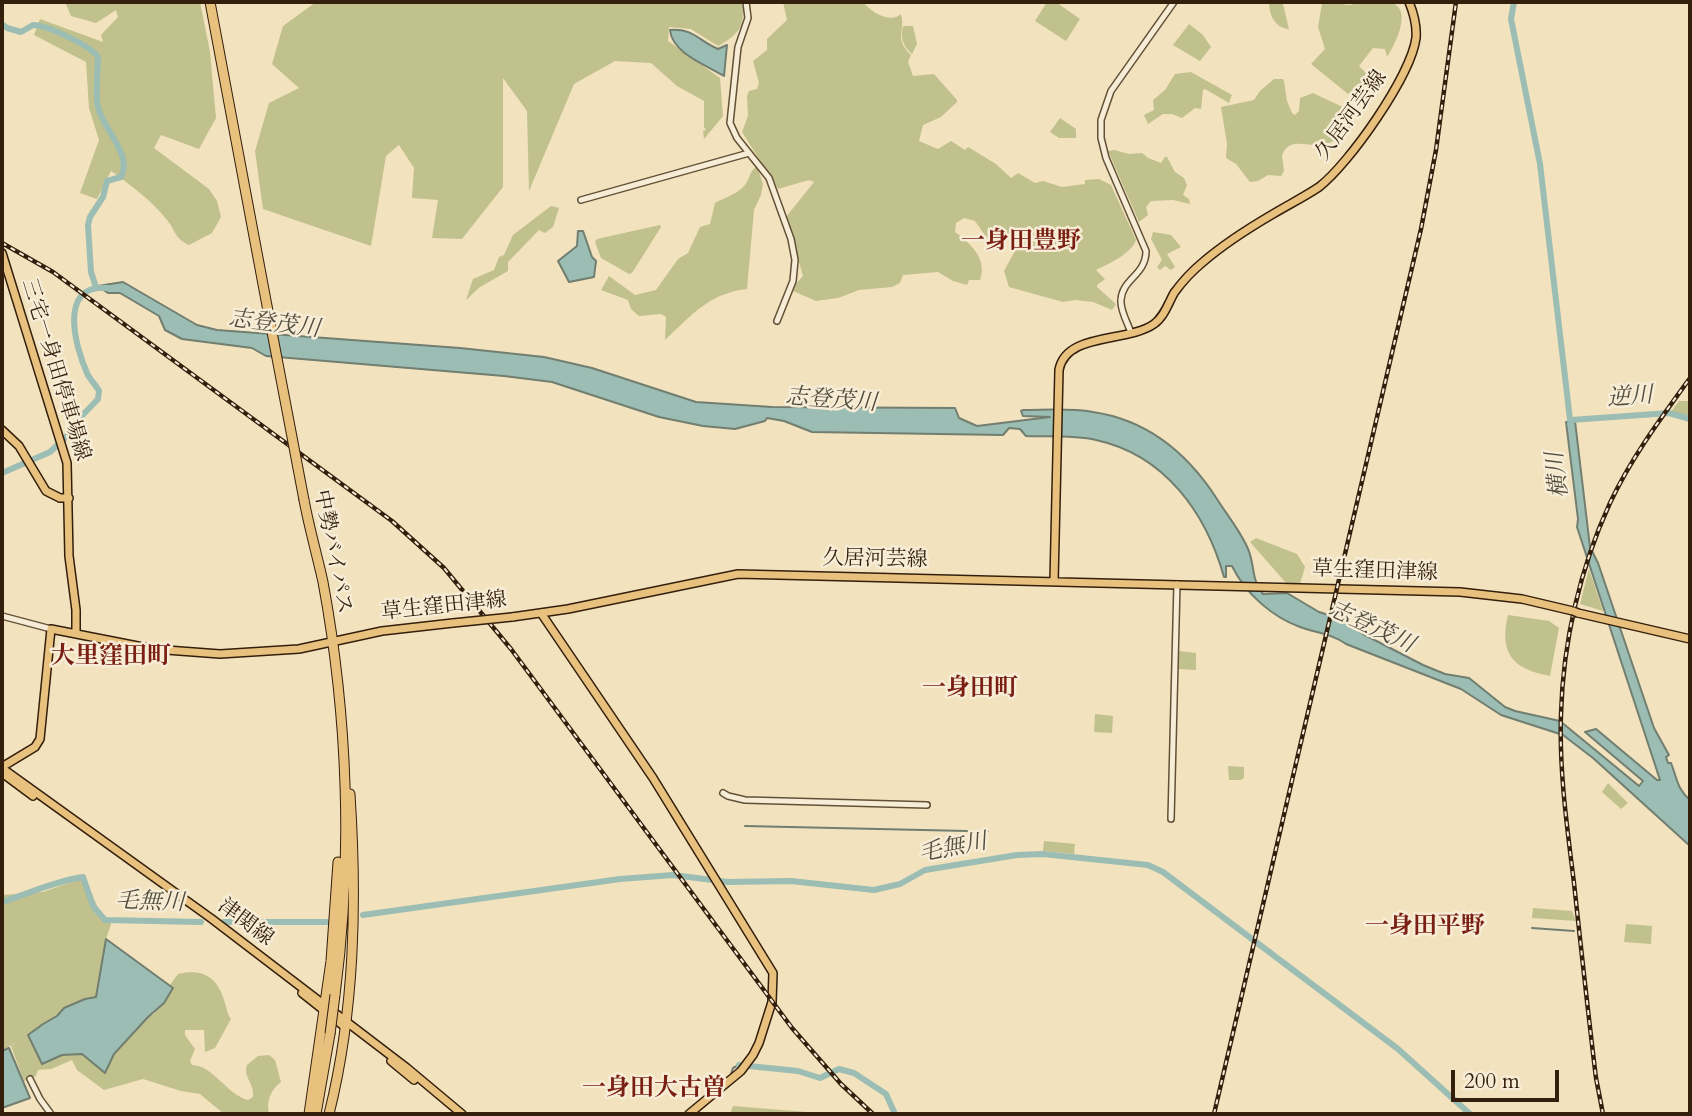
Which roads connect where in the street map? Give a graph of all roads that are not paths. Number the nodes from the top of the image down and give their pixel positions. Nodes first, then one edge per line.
1 (210, 2) edge
2 (746, 2) edge
3 (1174, 2) edge
4 (1409, 2) edge
5 (750, 153) junction
6 (580, 200) dead end
7 (2, 256) edge
8 (777, 321) dead end
9 (1132, 333) junction
10 (2, 430) edge
11 (69, 498) junction
12 (1054, 581) junction
13 (1177, 584) junction
14 (541, 613) junction
15 (2, 616) edge
16 (51, 629) junction
17 (76, 634) junction
18 (1690, 639) edge
19 (331, 642) junction
20 (337, 678) junction
21 (2, 767) edge
22 (2, 774) edge
23 (723, 793) dead end
24 (927, 805) dead end
25 (1171, 819) dead end
26 (325, 1008) junction
27 (345, 1024) junction
28 (30, 1079) dead end
29 (51, 1114) edge
30 (309, 1114) edge
31 (316, 1114) edge
32 (329, 1114) edge
33 (455, 1114) edge
34 (462, 1114) edge
35 (689, 1114) edge

1 - 19 highway, 中勢バイパス, bridge
2 - 5 street
3 - 9 street
4 - 9 main road, 久居河芸線
5 - 6 street
5 - 8 street
7 - 11 main road, 三宅一身田停車場線
9 - 12 main road, 久居河芸線
10 - 11 main road
11 - 17 main road, 三宅一身田停車場線
12 - 13 main road, 草生窪田津線
12 - 14 main road, 久居河芸線
13 - 18 main road, 草生窪田津線
13 - 25 street
14 - 19 main road, 草生窪田津線, bridge
14 - 35 main road
15 - 16 street
16 - 17 main road, 草生窪田津線
16 - 21 main road
17 - 19 main road, 草生窪田津線
19 - 20 highway, 中勢バイパス
20 - 26 highway
20 - 27 highway
20 - 31 highway, 中勢バイパス, bridge
21 - 26 main road, 津関線
22 - 26 main road, 津関線
23 - 24 street
26 - 27 main road, 津関線
26 - 30 highway
27 - 32 highway
27 - 33 main road, 津関線
27 - 34 main road, 津関線
28 - 29 street

